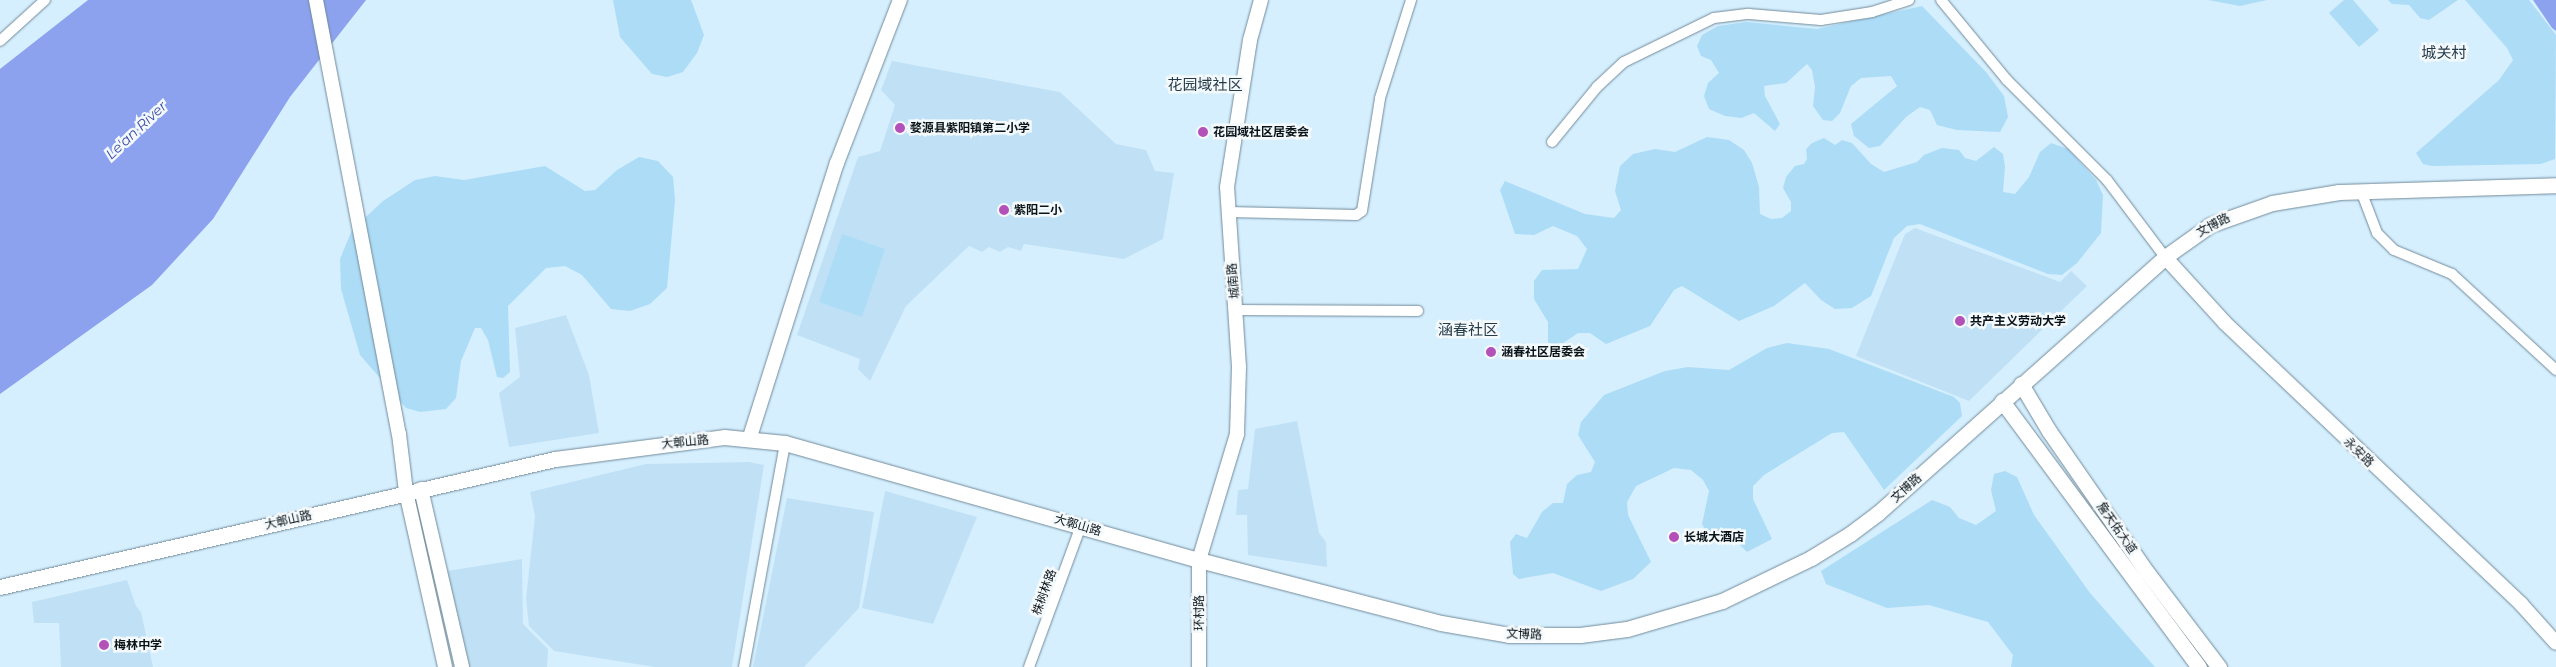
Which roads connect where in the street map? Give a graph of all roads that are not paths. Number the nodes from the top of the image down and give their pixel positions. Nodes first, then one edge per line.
1 (45, 0) edge
2 (316, 0) edge
3 (900, 0) edge
4 (1261, 0) edge
5 (1411, 0) edge
6 (1909, 0) edge
7 (1941, 0) edge
8 (0, 41) edge
9 (1552, 142) dead end
10 (2556, 185) edge
11 (2362, 190) junction
12 (1229, 212) junction
13 (2165, 257) junction
14 (1236, 310) junction
15 (1418, 311) dead end
16 (2556, 370) edge
17 (2022, 384) junction
18 (2002, 401) junction
19 (749, 440) junction
20 (785, 443) junction
21 (414, 490) junction
22 (1081, 526) junction
23 (1199, 560) junction
24 (0, 587) edge
25 (2556, 644) edge
26 (445, 667) edge
27 (462, 667) edge
28 (744, 667) edge
29 (1029, 667) edge
30 (1199, 667) edge
31 (2199, 667) edge
32 (2219, 667) edge

1 - 8 street
2 - 21 street
3 - 19 street
4 - 12 street, 城南路
5 - 12 street
6 - 9 street
7 - 13 street
10 - 11 main road, 文博路
11 - 13 main road, 文博路
11 - 16 street
12 - 14 street, 城南路
13 - 17 main road, 文博路
13 - 25 street, 永安路
14 - 15 street
14 - 23 street, 城南路
17 - 18 main road, 文博路
17 - 32 main road, 詹天佑大道
18 - 23 main road, 文博路
18 - 31 main road, 詹天佑大道
19 - 20 main road, 大鄣山路
19 - 21 main road, 大鄣山路
20 - 22 main road, 大鄣山路
20 - 28 street
21 - 24 main road, 大鄣山路
21 - 26 street
21 - 27 street
22 - 23 main road, 大鄣山路
22 - 29 street, 株树林路
23 - 30 street, 环村路

